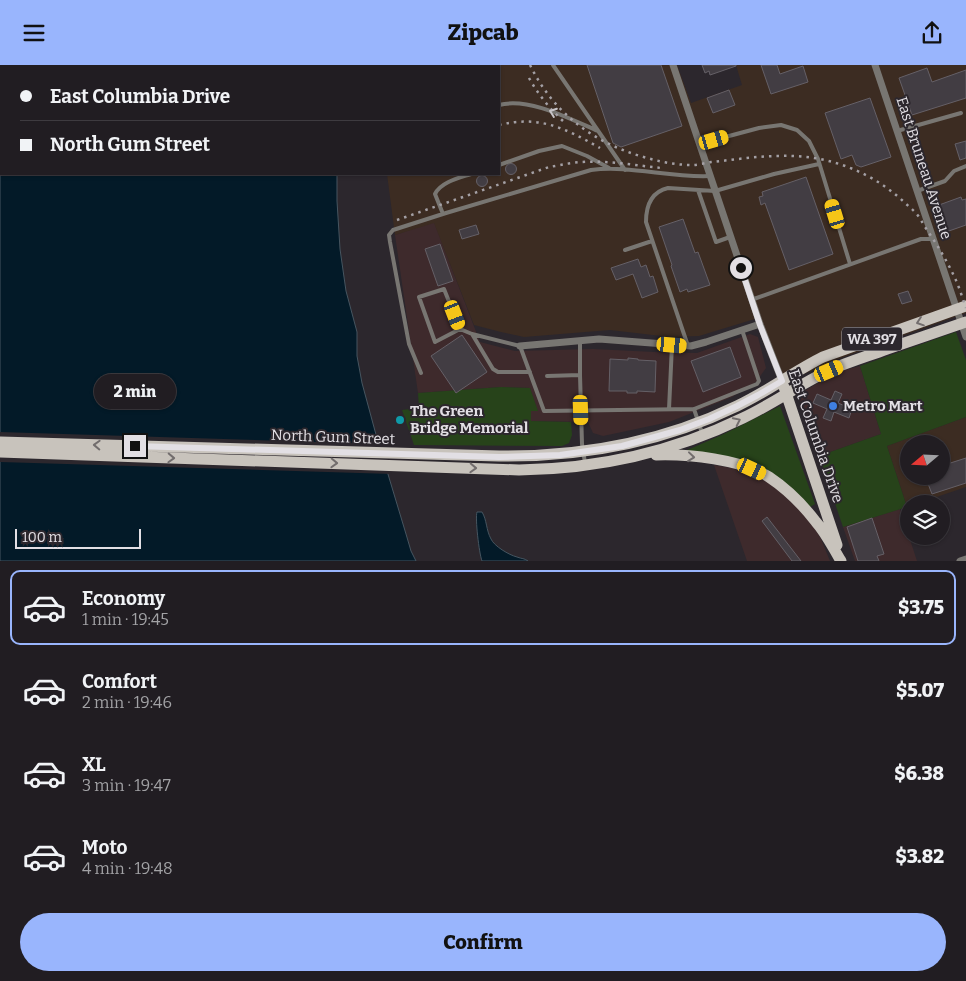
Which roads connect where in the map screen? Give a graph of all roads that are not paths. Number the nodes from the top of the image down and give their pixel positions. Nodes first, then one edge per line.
1 (554, 65) edge
2 (673, 65) edge
3 (875, 65) edge
4 (500, 105) edge
5 (960, 113) dead end
6 (598, 131) junction
7 (897, 131) junction
8 (699, 145) junction
9 (819, 163) junction
10 (500, 165) edge
11 (966, 166) edge
12 (611, 169) junction
13 (625, 170) junction
14 (469, 175) edge
15 (710, 176) junction
16 (698, 190) junction
17 (715, 191) junction
18 (917, 191) junction
19 (443, 214) junction
20 (730, 237) junction
21 (933, 239) junction
22 (652, 241) junction
23 (625, 250) dead end
24 (850, 264) junction
25 (751, 300) junction
26 (961, 308) edge
27 (964, 323) edge
28 (760, 325) junction
29 (460, 329) junction
30 (742, 330) junction
31 (472, 334) junction
32 (966, 337) edge
33 (580, 341) junction
34 (672, 345) junction
35 (520, 346) junction
36 (688, 346) junction
37 (530, 371) junction
38 (421, 373) dead end
39 (580, 375) junction
40 (547, 376) dead end
41 (782, 381) junction
42 (786, 395) junction
43 (669, 409) junction
44 (694, 409) junction
45 (581, 410) junction
46 (699, 423) junction
47 (703, 436) junction
48 (0, 441) edge
49 (0, 452) edge
50 (583, 452) junction
51 (642, 455) junction
52 (425, 460) junction
53 (585, 466) junction
54 (966, 559) edge
55 (842, 561) edge
56 (960, 561) edge

1 - 6 lane
2 - 8 street, East Columbia Drive
3 - 7 street, East Bruneau Avenue
6 -> 4 lane
5 - 7 lane
6 - 13 lane
7 - 18 street, East Bruneau Avenue
8 - 9 lane
8 - 15 street, East Columbia Drive
9 - 17 lane
9 - 24 lane
10 - 12 lane
11 - 18 lane
12 - 13 lane
12 - 19 lane
13 - 15 lane
14 - 19 lane
15 - 17 street, East Columbia Drive
16 - 17 lane
16 - 20 lane
16 - 22 lane
17 - 20 street, East Columbia Drive
18 - 21 street, East Bruneau Avenue
19 - 38 lane
20 - 25 street, East Columbia Drive
21 - 24 lane
21 - 26 street, East Bruneau Avenue
22 - 23 lane
22 - 36 lane
24 - 25 lane
25 - 28 street, East Columbia Drive
26 - 27 street, East Bruneau Avenue
26 -> 41 main road, North Gum Street / WA 397
27 - 32 street, East Bruneau Avenue
27 - 42 main road, North Gum Street / WA 397
28 - 30 street
28 - 41 street, East Columbia Drive
29 - 29 lane
29 - 31 lane
30 - 36 street
30 - 44 lane
31 - 35 lane
31 - 37 lane
33 - 34 street
33 - 35 street
33 - 39 lane
34 - 36 street
34 - 43 lane
35 - 37 lane
37 - 45 lane
39 - 40 lane
39 - 45 lane
41 - 42 main road, East Columbia Drive
41 - 46 main road, North Gum Street / WA 397
47 -> 42 main road, North Gum Street / WA 397
42 - 55 main road, East Columbia Drive
43 - 44 lane
43 - 45 lane
44 - 46 lane
45 - 50 lane
46 - 47 lane
46 - 50 main road, North Gum Street / WA 397
47 - 51 main road, North Gum Street / WA 397
52 -> 48 main road, North Gum Street / WA 397
49 -> 52 main road, North Gum Street / WA 397
50 - 52 main road, North Gum Street / WA 397
50 - 53 lane
51 - 53 main road, North Gum Street / WA 397
51 -> 55 main road
52 -> 53 main road, North Gum Street / WA 397
54 - 56 street

